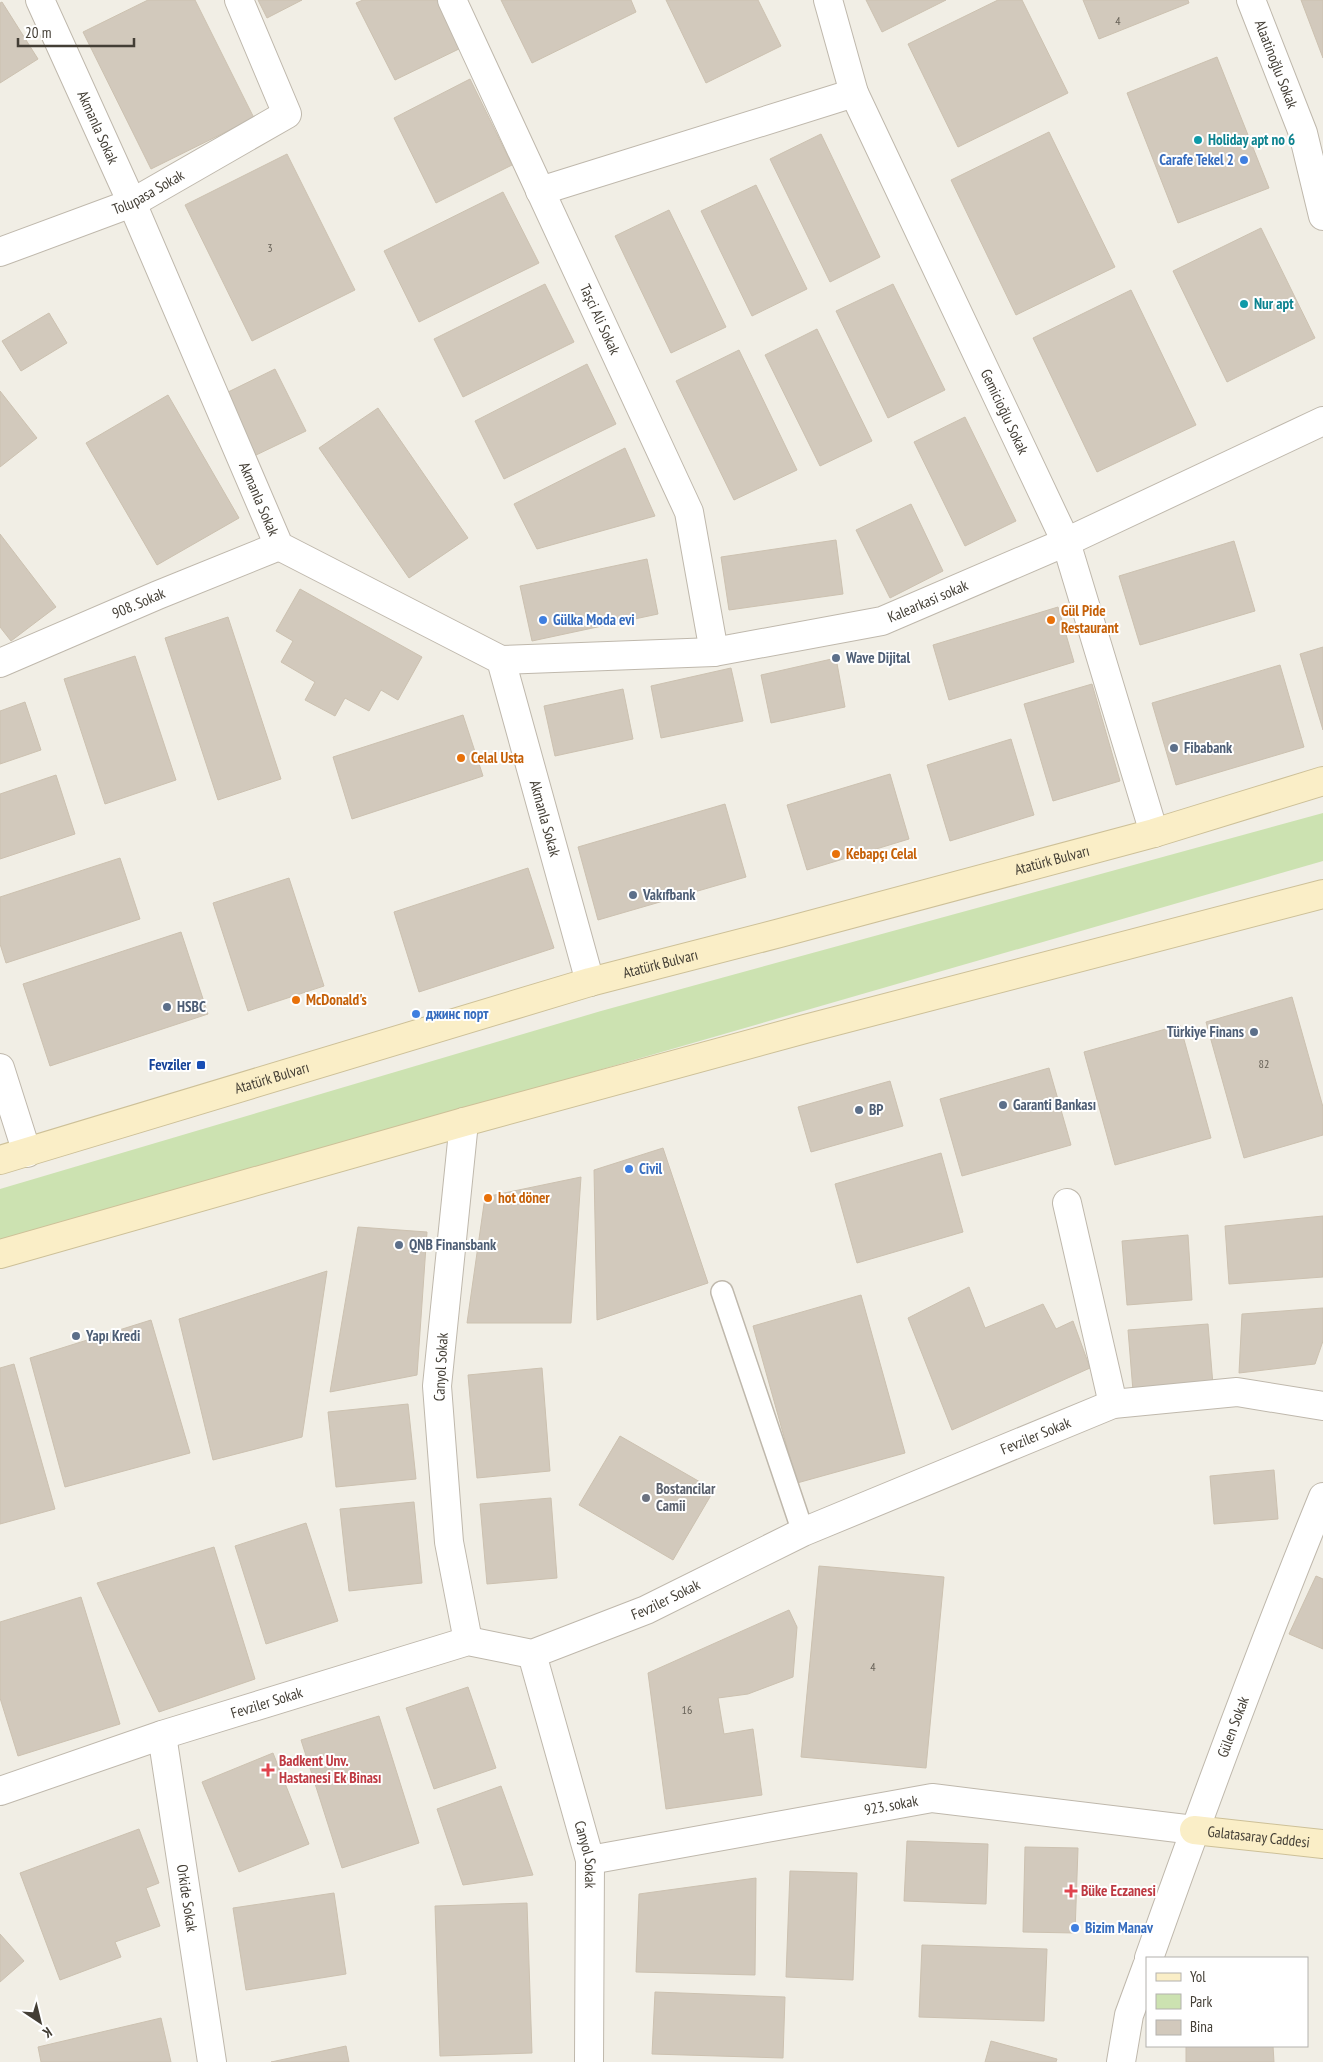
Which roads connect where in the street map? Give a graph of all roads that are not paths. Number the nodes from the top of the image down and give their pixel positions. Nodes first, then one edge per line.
1 (40, 0) edge
2 (239, 0) edge
3 (452, 0) edge
4 (828, 0) edge
5 (1251, 0) edge
6 (854, 93) junction
7 (1313, 130) edge
8 (540, 191) junction
9 (132, 203) junction
10 (1323, 216) edge
11 (0, 252) edge
12 (1323, 421) edge
13 (1066, 542) junction
14 (279, 546) junction
15 (714, 652) junction
16 (501, 660) junction
17 (0, 663) edge
18 (1323, 781) edge
19 (1154, 833) junction
20 (1323, 894) edge
21 (590, 982) junction
22 (0, 1068) edge
23 (464, 1122) junction
24 (27, 1153) junction
25 (0, 1160) edge
26 (1067, 1203) dead end
27 (0, 1254) edge
28 (722, 1292) dead end
29 (1113, 1404) junction
30 (1323, 1406) edge
31 (1323, 1497) edge
32 (803, 1532) junction
33 (468, 1641) junction
34 (532, 1654) junction
35 (162, 1735) junction
36 (0, 1791) edge
37 (1194, 1830) junction
38 (1323, 1844) edge
39 (590, 1860) junction
40 (1149, 1957) edge
41 (1146, 1969) edge
42 (212, 2062) edge
43 (590, 2062) edge
44 (1121, 2062) edge

1 - 9 street, Akmanla Sokak
2 - 9 street, Tolupasa Sokak
3 - 8 street, Taşci Ali Sokak
4 - 6 street, Gemicioğlu Sokak
5 - 7 street, Alaatinoğlu Sokak
6 - 8 street
6 - 13 street, Gemicioğlu Sokak
7 - 10 street, Alaatinoğlu Sokak
8 - 15 street, Taşci Ali Sokak
9 - 11 street, Tolupasa Sokak
9 - 14 street, Akmanla Sokak
12 - 13 street, Kalearkasi sokak
13 - 15 street, Kalearkasi sokak
13 - 19 street, Gemicioğlu Sokak
14 - 16 street, Akmanla Sokak
14 - 17 street, 908. Sokak
15 - 16 street, Kalearkasi sokak
16 - 21 street, Akmanla Sokak
18 - 19 street, Atatürk Bulvarı
19 - 21 street, Atatürk Bulvarı
20 - 23 street
21 - 24 street, Atatürk Bulvarı
22 - 24 street
23 - 27 street
23 - 33 street, Canyol Sokak
24 - 25 street, Atatürk Bulvarı
26 - 29 street
28 - 32 lane
29 - 30 street, Fevziler Sokak
29 - 32 street, Fevziler Sokak
31 - 37 street, Gülen Sokak
32 - 34 street, Fevziler Sokak
33 - 34 street, Fevziler Sokak
33 - 35 street, Fevziler Sokak
34 - 39 street, Canyol Sokak
35 - 36 street, Fevziler Sokak
35 - 42 street, Orkide Sokak
37 - 38 street, Galatasaray Caddesi
37 - 39 street, 923. sokak
37 - 40 street, Gülen Sokak
39 - 43 street, Canyol Sokak
41 - 44 street

